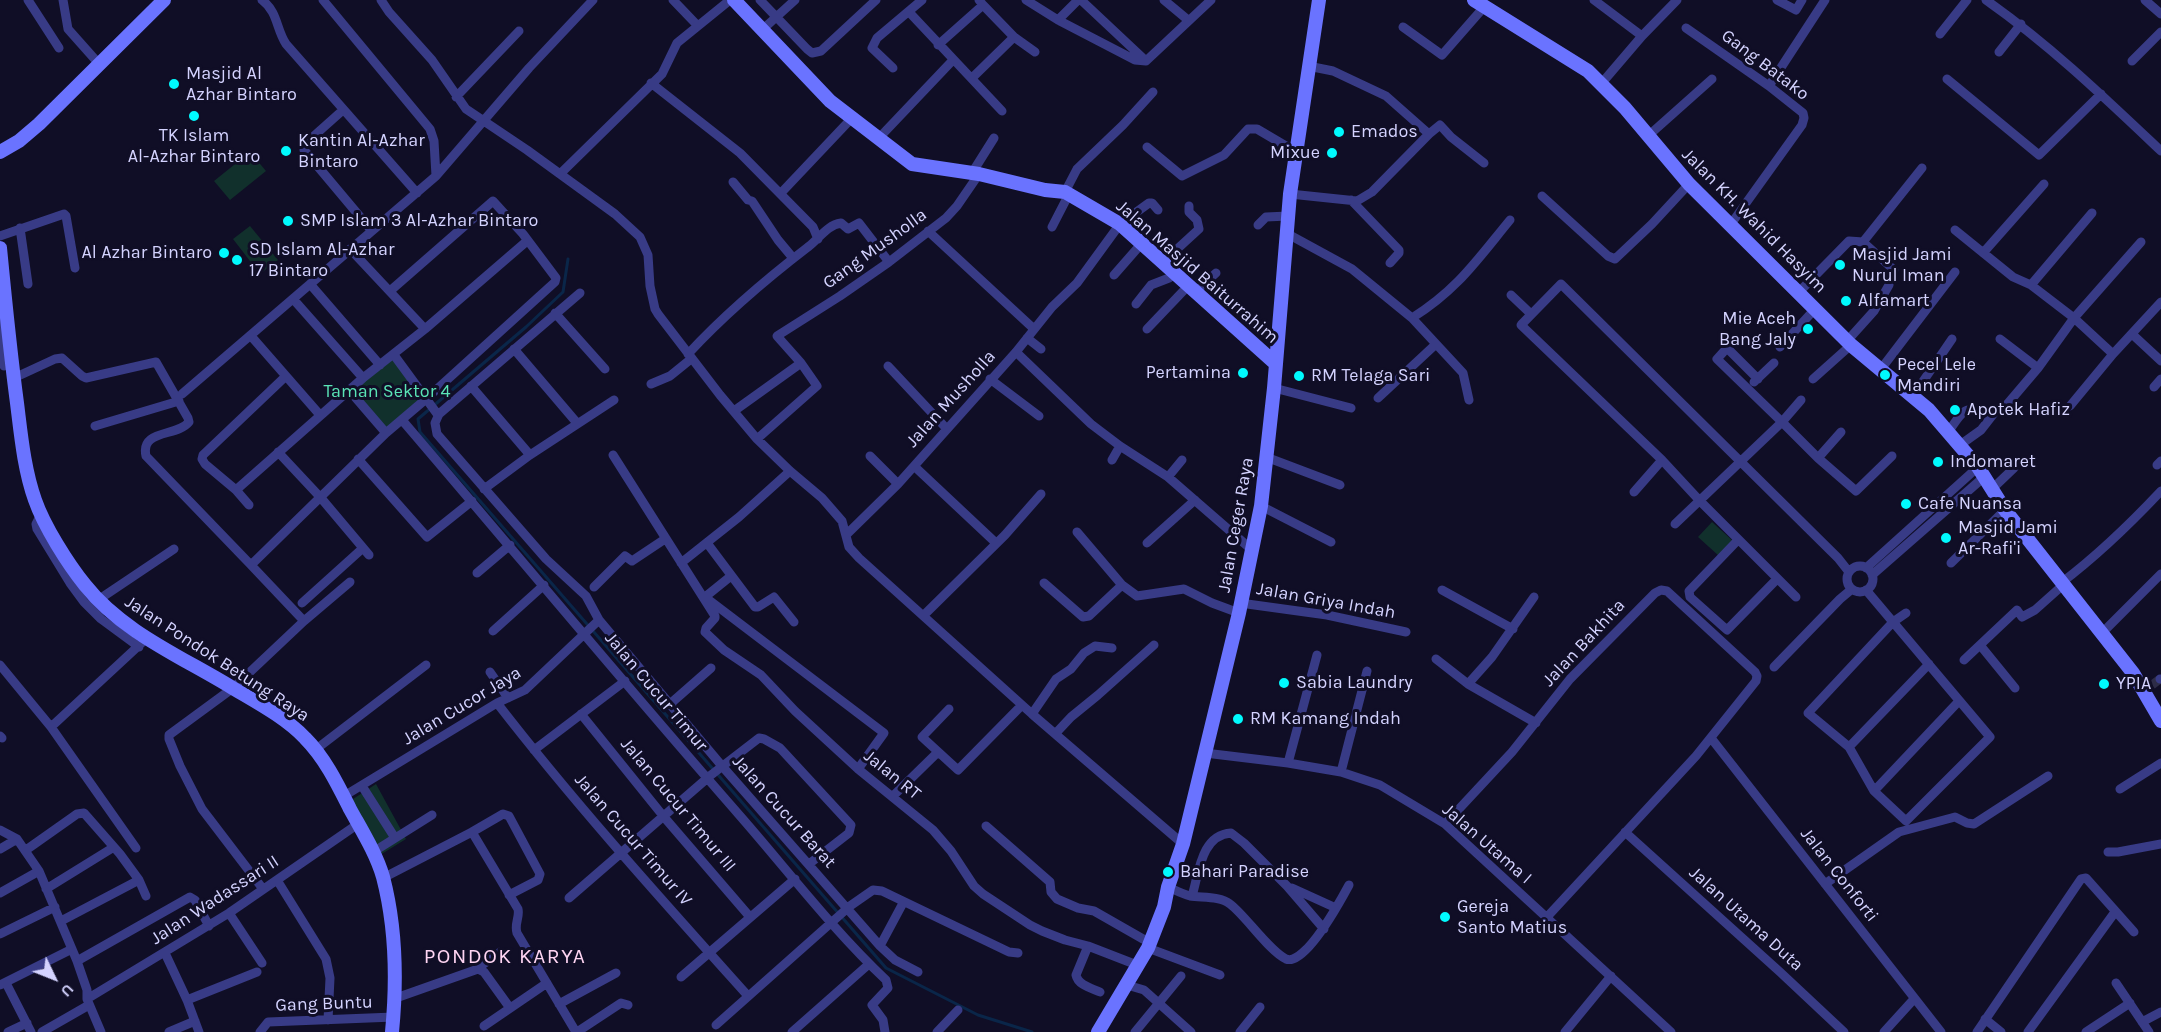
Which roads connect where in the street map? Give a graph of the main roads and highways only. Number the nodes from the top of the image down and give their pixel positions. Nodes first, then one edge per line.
1 (164, 0) edge
2 (732, 0) edge
3 (1318, 0) edge
4 (1479, 4) edge
5 (0, 152) edge
6 (0, 248) edge
7 (1, 263) edge
8 (1276, 364) junction
9 (2161, 721) edge
10 (392, 1032) edge
11 (1098, 1032) edge

1 - 5 main road
2 - 8 main road, Jalan Masjid Baiturrahim
3 - 8 main road, Jalan Ceger Raya
4 - 9 main road, Jalan KH. Wahid Hasyim
6 - 7 main road, Jalan Pondok Betung Raya
7 - 10 main road, Jalan Pondok Betung Raya
8 - 11 main road, Jalan Ceger Raya

